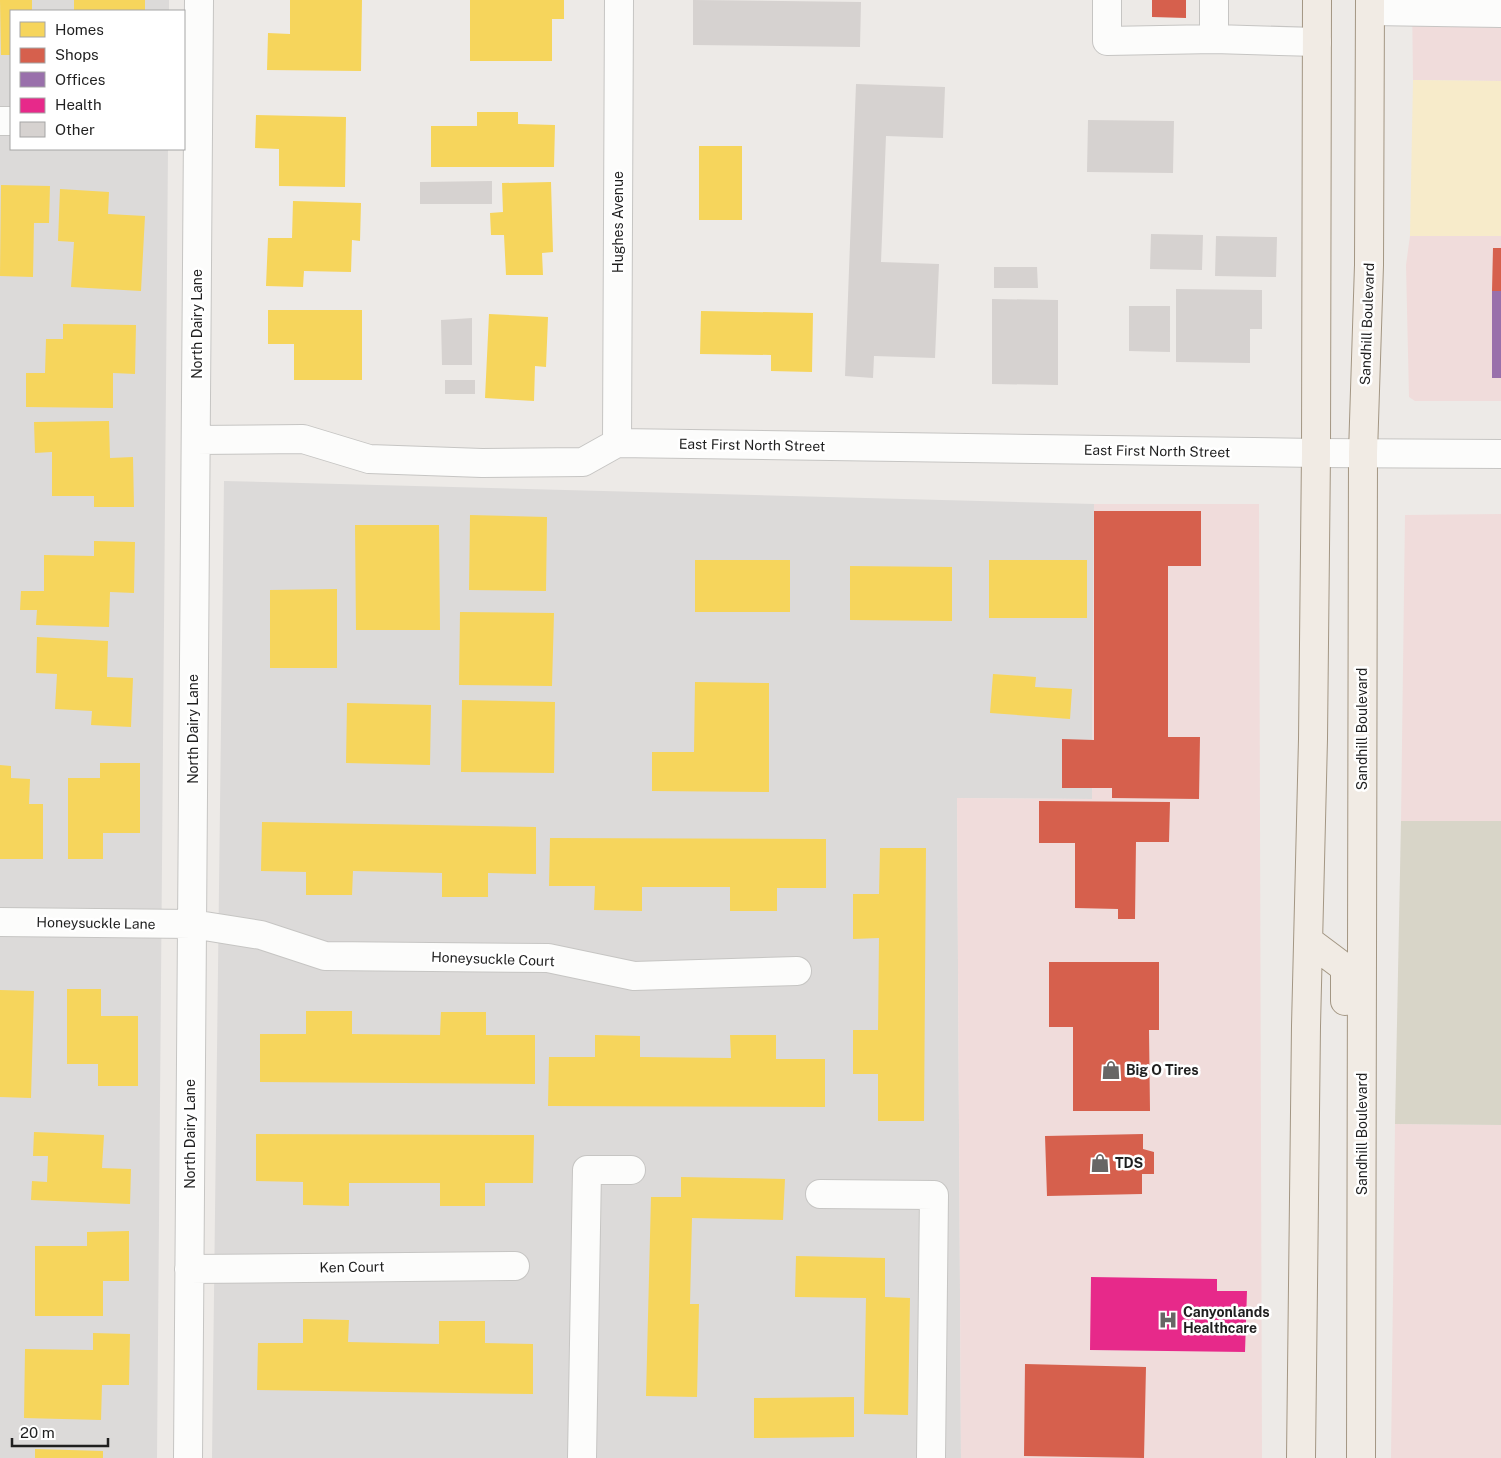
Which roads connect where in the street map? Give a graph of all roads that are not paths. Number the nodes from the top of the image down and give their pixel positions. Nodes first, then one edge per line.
1 (199, 0) edge
2 (619, 0) edge
3 (1107, 0) edge
4 (1214, 0) edge
5 (1317, 0) edge
6 (1371, 4) edge
7 (1501, 12) edge
8 (1214, 40) junction
9 (1317, 42) junction
10 (191, 125) edge
11 (196, 440) junction
12 (617, 443) junction
13 (1316, 453) junction
14 (1362, 453) junction
15 (1501, 454) edge
16 (0, 922) edge
17 (192, 924) junction
18 (1309, 941) junction
19 (797, 971) dead end
20 (631, 1170) dead end
21 (820, 1194) dead end
22 (1362, 1200) junction
23 (514, 1266) dead end
24 (189, 1269) junction
25 (188, 1458) edge
26 (582, 1458) edge
27 (931, 1458) edge
28 (1301, 1458) edge
29 (1361, 1458) edge

1 - 10 street, North Dairy Lane
2 - 12 street, Hughes Avenue
3 - 8 street
4 - 8 street
5 - 9 main road
6 - 7 street
6 - 14 main road, Sandhill Boulevard
8 - 9 street
9 - 13 main road
10 - 11 street, North Dairy Lane
11 - 12 street
11 - 17 street, North Dairy Lane
12 - 13 street, East First North Street
13 - 14 street, East First North Street
13 - 18 main road
14 - 15 street
14 - 22 main road, Sandhill Boulevard
16 - 17 street, Honeysuckle Lane
17 - 19 street, Honeysuckle Court
17 - 24 street, North Dairy Lane
18 - 22 main road
18 - 28 main road
20 - 26 street
21 - 27 street
22 - 29 main road, Sandhill Boulevard
23 - 24 street, Ken Court
24 - 25 street, North Dairy Lane

